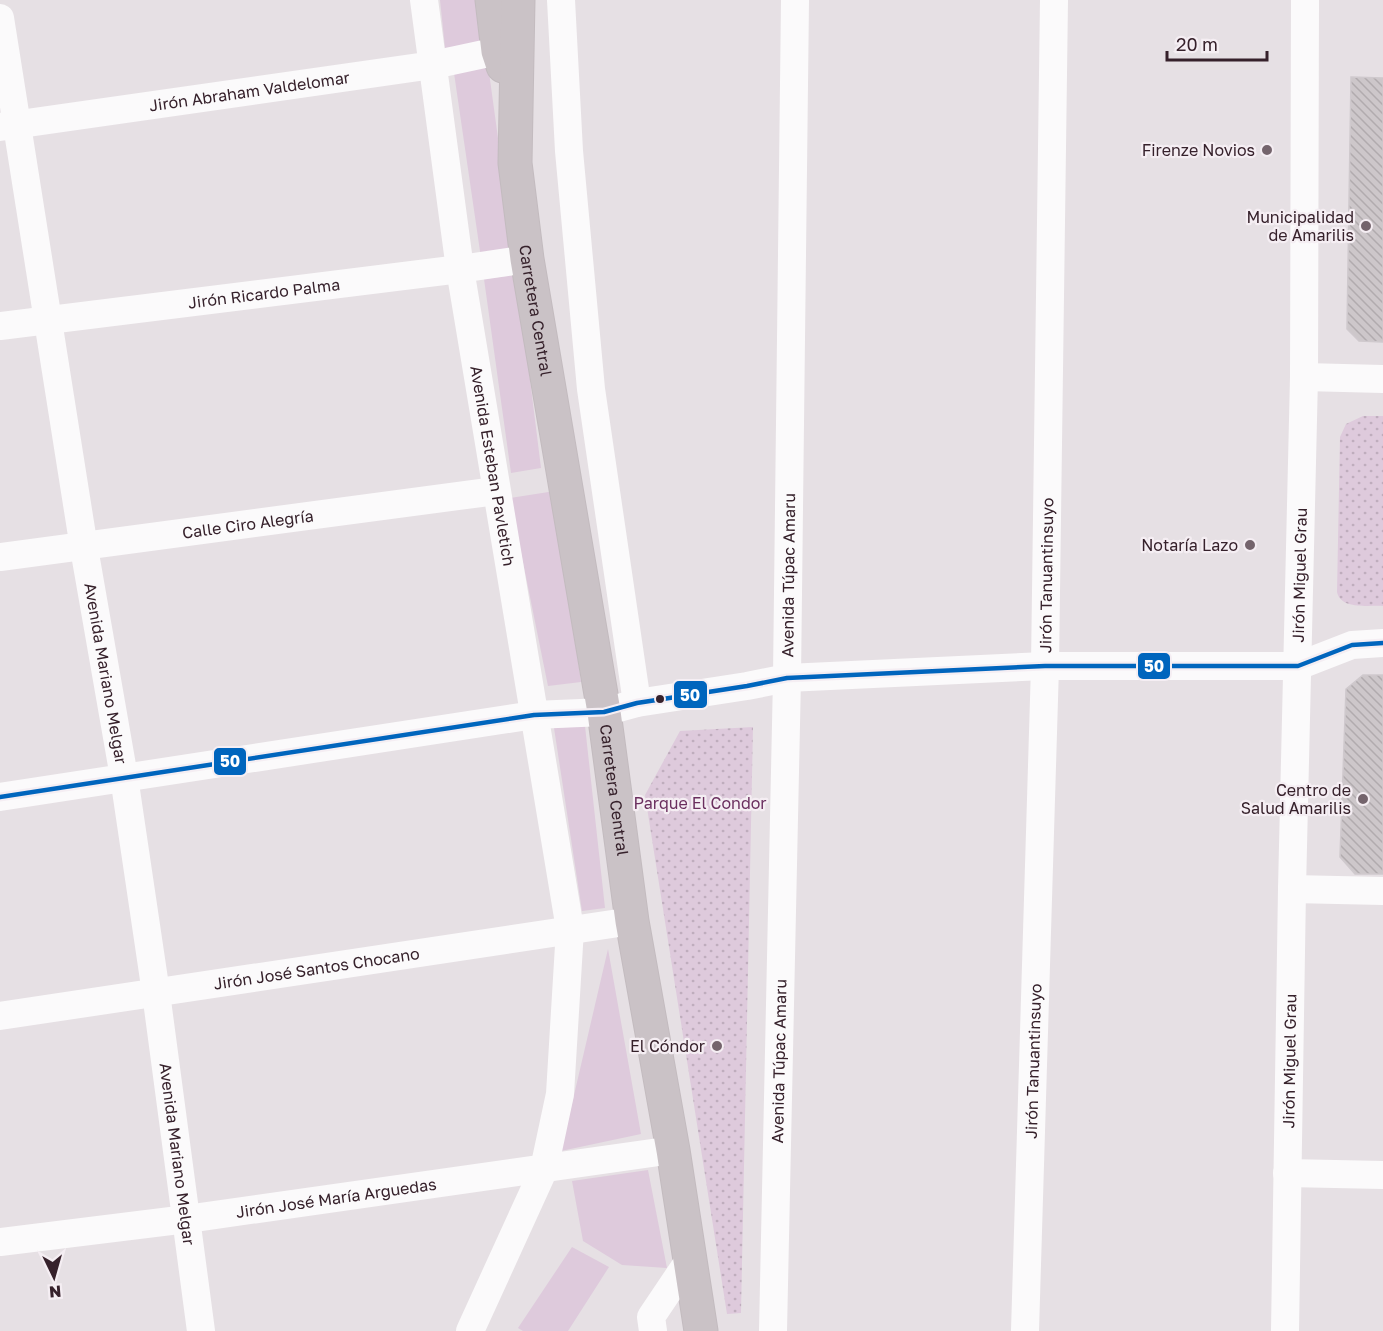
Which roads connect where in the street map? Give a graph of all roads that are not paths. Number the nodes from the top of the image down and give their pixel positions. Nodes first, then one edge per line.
1 (424, 0) edge
2 (492, 0) edge
3 (518, 0) edge
4 (561, 0) edge
5 (795, 0) edge
6 (1054, 0) edge
7 (1305, 0) edge
8 (0, 18) edge
9 (498, 51) junction
10 (433, 65) junction
11 (517, 105) junction
12 (8, 126) edge
13 (527, 259) junction
14 (460, 269) junction
15 (48, 319) junction
16 (0, 326) edge
17 (1304, 377) junction
18 (1383, 379) edge
19 (496, 492) junction
20 (84, 548) junction
21 (0, 557) edge
22 (1383, 643) edge
23 (1045, 666) junction
24 (1298, 666) junction
25 (787, 678) junction
26 (637, 703) junction
27 (604, 712) junction
28 (534, 715) junction
29 (124, 777) junction
30 (0, 797) edge
31 (1292, 889) junction
32 (1383, 891) edge
33 (632, 921) junction
34 (570, 929) junction
35 (156, 993) junction
36 (0, 1016) edge
37 (673, 1150) junction
38 (544, 1168) junction
39 (1287, 1173) junction
40 (1383, 1175) edge
41 (187, 1219) junction
42 (0, 1242) edge
43 (690, 1259) junction
44 (201, 1331) edge
45 (470, 1331) edge
46 (653, 1331) edge
47 (701, 1331) edge
48 (773, 1331) edge
49 (1025, 1331) edge
50 (1286, 1331) edge

1 - 10 street, Avenida Esteban Pavletich
2 - 9 highway, Carretera Central
3 - 11 highway, Carretera Central
4 - 26 street
5 - 25 street, Avenida Túpac Amaru
6 - 23 street, Jirón Tanuantinsuyo
7 - 17 street, Jirón Miguel Grau
8 - 12 street, Avenida Mariano Melgar
9 - 10 street, Jirón Abraham Valdelomar
9 - 11 highway, Carretera Central
10 - 12 street, Jirón Abraham Valdelomar
10 - 14 street, Avenida Esteban Pavletich
11 - 13 highway, Carretera Central
12 - 15 street, Avenida Mariano Melgar
13 - 14 street, Jirón Ricardo Palma
13 - 27 highway, Carretera Central
14 - 15 street, Jirón Ricardo Palma
14 - 19 street, Avenida Esteban Pavletich
15 - 16 street, Jirón Ricardo Palma
15 - 20 street, Avenida Mariano Melgar
17 - 18 street
17 - 24 street, Jirón Miguel Grau
19 - 20 street, Calle Ciro Alegría
19 - 28 street, Avenida Esteban Pavletich
20 - 21 street, Calle Ciro Alegría
20 - 29 street, Avenida Mariano Melgar
22 - 24 street
23 - 24 street
23 - 25 street
23 - 49 street, Jirón Tanuantinsuyo
24 - 31 street, Jirón Miguel Grau
25 - 26 street
25 - 48 street, Avenida Túpac Amaru
26 - 27 street
27 - 28 street
27 - 33 highway, Carretera Central
28 - 29 street
28 - 34 street, Avenida Esteban Pavletich
29 - 30 street
29 - 35 street, Avenida Mariano Melgar
31 - 32 street
31 - 39 street, Jirón Miguel Grau
33 - 34 street, Jirón José Santos Chocano
33 - 37 highway, Carretera Central
34 - 35 street, Jirón José Santos Chocano
34 - 38 street, Avenida Esteban Pavletich
35 - 36 street, Jirón José Santos Chocano
35 - 41 street, Avenida Mariano Melgar
37 - 38 street, Jirón José María Arguedas
37 - 43 highway, Carretera Central
38 - 41 street, Jirón José María Arguedas
38 - 45 street, Avenida Esteban Pavletich
39 - 40 street
39 - 50 street, Jirón Miguel Grau
41 - 42 street, Jirón José María Arguedas
41 - 44 street, Avenida Mariano Melgar
43 - 46 street
43 - 47 highway, Carretera Central

